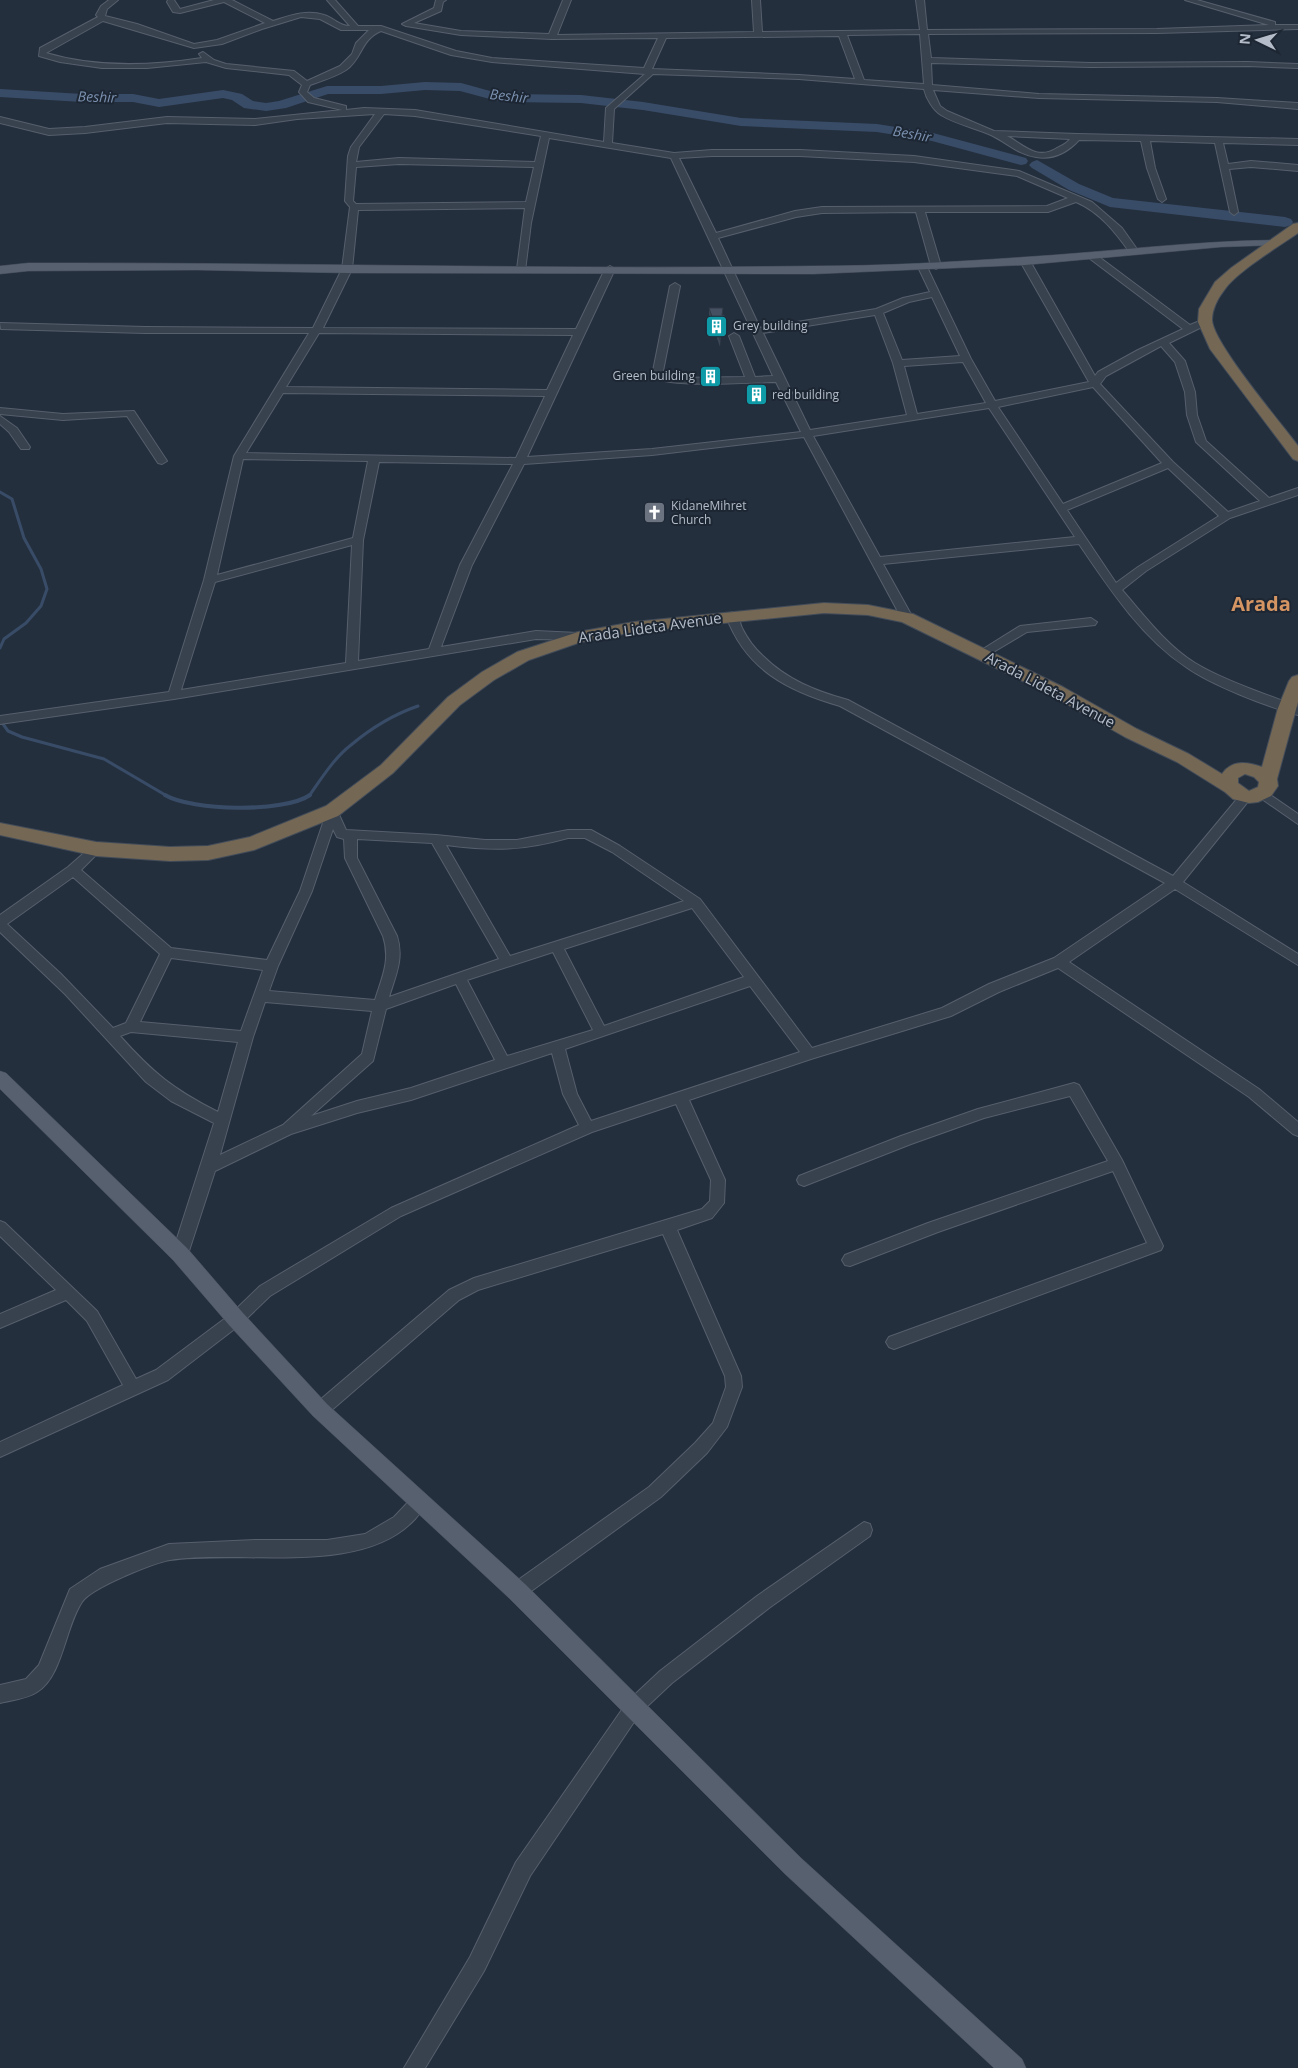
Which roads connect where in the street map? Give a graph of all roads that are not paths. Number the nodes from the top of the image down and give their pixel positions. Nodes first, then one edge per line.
1 (114, 0) edge
2 (225, 0) edge
3 (331, 0) edge
4 (442, 0) edge
5 (567, 0) edge
6 (756, 0) edge
7 (920, 0) edge
8 (1188, 0) edge
9 (1204, 0) edge
10 (171, 2) dead end
11 (102, 18) junction
12 (272, 23) junction
13 (406, 24) junction
14 (1284, 27) junction
15 (1298, 27) edge
16 (355, 28) junction
17 (380, 28) junction
18 (1298, 31) edge
19 (923, 32) junction
20 (842, 34) junction
21 (758, 36) junction
22 (552, 37) junction
23 (662, 37) junction
24 (194, 46) junction
25 (209, 60) junction
26 (927, 60) junction
27 (1298, 66) edge
28 (648, 71) junction
29 (860, 81) junction
30 (306, 84) junction
31 (928, 88) junction
32 (1298, 106) edge
33 (364, 111) junction
34 (381, 112) junction
35 (0, 120) edge
36 (993, 133) junction
37 (544, 136) junction
38 (1077, 137) junction
39 (1145, 138) junction
40 (1218, 139) junction
41 (1298, 142) edge
42 (608, 146) junction
43 (674, 156) junction
44 (1028, 164) junction
45 (352, 165) junction
46 (539, 165) junction
47 (1226, 168) junction
48 (1298, 168) edge
49 (1077, 198) junction
50 (1162, 199) dead end
51 (529, 205) junction
52 (354, 207) junction
53 (920, 210) junction
54 (1234, 212) dead end
55 (1293, 230) edge
56 (714, 236) junction
57 (1275, 242) junction
58 (1134, 252) junction
59 (1092, 256) junction
60 (1025, 261) junction
61 (929, 267) junction
62 (346, 268) junction
63 (522, 269) junction
64 (610, 269) junction
65 (0, 270) edge
66 (727, 271) junction
67 (675, 286) dead end
68 (935, 294) junction
69 (878, 312) junction
70 (1205, 322) junction
71 (0, 326) edge
72 (1189, 329) junction
73 (317, 330) junction
74 (758, 331) junction
75 (578, 332) junction
76 (734, 336) dead end
77 (1163, 342) junction
78 (966, 359) junction
79 (898, 363) junction
80 (780, 379) junction
81 (751, 380) junction
82 (1095, 384) junction
83 (280, 390) junction
84 (551, 393) junction
85 (992, 405) junction
86 (0, 411) edge
87 (913, 417) junction
88 (0, 419) edge
89 (807, 434) junction
90 (25, 448) dead end
91 (239, 456) junction
92 (1298, 456) edge
93 (374, 458) junction
94 (520, 461) junction
95 (162, 462) dead end
96 (1169, 464) junction
97 (1298, 491) edge
98 (1266, 501) junction
99 (1062, 508) junction
100 (1226, 516) junction
101 (358, 540) junction
102 (1084, 540) junction
103 (877, 561) junction
104 (210, 580) junction
105 (1115, 589) junction
106 (732, 616) junction
107 (907, 618) junction
108 (1090, 622) dead end
109 (578, 637) junction
110 (433, 653) junction
111 (981, 654) junction
112 (352, 665) junction
113 (1298, 681) edge
114 (174, 695) junction
115 (1292, 710) edge
116 (0, 720) edge
117 (1275, 747) junction
118 (1183, 758) junction
119 (1241, 769) junction
120 (1230, 786) junction
121 (1259, 790) junction
122 (332, 811) junction
123 (1298, 820) edge
124 (3, 833) edge
125 (350, 834) junction
126 (436, 839) junction
127 (96, 849) junction
128 (73, 870) junction
129 (1175, 883) junction
130 (695, 902) junction
131 (0, 924) edge
132 (556, 946) junction
133 (167, 953) junction
134 (1298, 960) edge
135 (507, 962) junction
136 (1059, 962) junction
137 (271, 966) junction
138 (458, 977) junction
139 (754, 979) junction
140 (261, 996) junction
141 (380, 1006) junction
142 (131, 1027) junction
143 (601, 1033) junction
144 (111, 1034) junction
145 (246, 1037) junction
146 (557, 1046) junction
147 (809, 1054) junction
148 (503, 1062) junction
149 (0, 1078) edge
150 (680, 1096) junction
151 (223, 1121) junction
152 (587, 1128) junction
153 (286, 1130) junction
154 (1298, 1130) edge
155 (1116, 1164) junction
156 (209, 1167) junction
157 (804, 1180) dead end
158 (0, 1227) edge
159 (668, 1227) junction
160 (180, 1254) junction
161 (850, 1260) dead end
162 (68, 1292) junction
163 (236, 1319) junction
164 (0, 1321) edge
165 (894, 1342) dead end
166 (133, 1388) junction
167 (320, 1410) junction
168 (0, 1450) edge
169 (420, 1501) junction
170 (864, 1530) dead end
171 (517, 1591) junction
172 (0, 1694) edge
173 (634, 1707) junction
174 (414, 2068) edge
175 (1013, 2068) edge

1 - 11 street
2 - 10 street
2 - 12 street
3 - 16 street
4 - 13 street
5 - 22 street
6 - 21 street
7 - 19 street
8 - 14 street
9 - 15 street
11 - 24 street
11 - 25 street
12 - 16 street
12 - 24 street
13 - 17 street
13 - 22 street
14 - 15 street
14 - 18 street
14 - 19 street
16 - 17 street
17 - 28 street
17 - 30 street
19 - 20 street
19 - 26 street
20 - 21 street
20 - 29 street
21 - 23 street
22 - 23 street
23 - 28 street
24 - 25 street
25 - 30 street
26 - 27 street
26 - 31 street
28 - 29 street
28 - 42 street
29 - 31 street
30 - 33 street
31 - 32 street
31 - 36 street
33 - 34 street
33 - 35 street
34 - 37 street
34 - 45 street
36 - 38 street
36 - 44 street
37 - 42 street
37 - 46 street
38 - 39 street
38 - 44 street
39 - 40 street
39 - 50 street
40 - 41 street
40 - 47 street
42 - 43 street
43 - 44 street
43 - 56 street
44 - 49 street
45 - 46 street
45 - 52 street
46 - 51 street
47 - 48 street
47 - 54 street
49 - 53 street
49 - 58 street
51 - 52 street
51 - 63 street
52 - 62 street
53 - 56 street
53 - 61 street
55 - 57 highway
56 - 66 street
57 - 58 main road
57 - 70 highway
58 - 59 main road
59 - 60 main road
59 - 72 street
60 - 61 main road
60 - 82 street
61 - 66 main road
61 - 68 street
62 - 63 main road
62 - 65 main road
62 - 73 street
63 - 64 main road
64 - 66 main road
64 - 75 street
66 - 74 street
67 - 81 street
68 - 69 street
68 - 78 street
69 - 74 street
69 - 79 street
70 - 72 street
70 - 92 highway
71 - 73 street
72 - 77 street
73 - 75 street
73 - 83 street
74 - 80 street
75 - 84 street
76 - 81 street
77 - 82 street
77 - 98 street
78 - 79 street
78 - 85 street
79 - 87 street
80 - 81 street
80 - 89 street
82 - 85 street
82 - 96 street
83 - 84 street
83 - 91 street
84 - 94 street
85 - 87 street
85 - 99 street
86 - 95 street
87 - 89 street
88 - 90 street
89 - 94 street
89 - 103 street
91 - 93 street
91 - 104 street
93 - 94 street
93 - 101 street
94 - 110 street
96 - 99 street
96 - 100 street
97 - 98 street
98 - 100 street
99 - 102 street
100 - 105 street
101 - 104 street
101 - 112 street
102 - 103 street
102 - 105 street
103 - 107 street
104 - 114 street
105 - 115 street
106 - 107 highway, Arada Lideta Avenue
106 - 109 highway, Arada Lideta Avenue
106 - 129 street
107 - 111 highway, Arada Lideta Avenue
108 - 111 street
109 - 110 street
109 - 122 highway, Arada Lideta Avenue
110 - 112 street
111 - 118 highway, Arada Lideta Avenue
112 - 114 street
113 - 115 highway
114 - 116 street
115 - 117 highway
117 - 119 highway
117 - 121 highway
118 - 119 highway, Arada Lideta Avenue
118 - 120 highway, Arada Lideta Avenue
119 - 120 highway
119 - 121 highway, Arada Lideta Avenue
120 - 121 highway, Arada Lideta Avenue
121 - 123 street
121 - 129 street
122 - 125 street
122 - 127 highway, Arada Lideta Avenue
122 - 137 street
124 - 127 highway, Arada Lideta Avenue
125 - 126 street
125 - 141 street
126 - 130 street
126 - 135 street
127 - 128 street
128 - 131 street
128 - 133 street
129 - 134 street
129 - 136 street
130 - 132 street
130 - 139 street
131 - 144 street
132 - 135 street
132 - 143 street
133 - 137 street
133 - 142 street
135 - 138 street
136 - 147 street
136 - 154 street
137 - 140 street
138 - 141 street
138 - 148 street
139 - 143 street
139 - 147 street
140 - 141 street
140 - 145 street
141 - 153 street
142 - 144 street
142 - 145 street
143 - 146 street
144 - 151 street
145 - 151 street
146 - 148 street
146 - 152 street
147 - 150 street
148 - 153 street
149 - 160 main road
150 - 152 street
150 - 159 street
151 - 156 street
152 - 163 street
153 - 156 street
155 - 157 street
155 - 161 street
155 - 165 street
156 - 160 street
158 - 162 street
159 - 167 street
159 - 171 street
160 - 163 main road
162 - 164 street
162 - 166 street
163 - 166 street
163 - 167 main road
166 - 168 street
167 - 169 main road
169 - 171 main road
169 - 172 street
170 - 173 street
171 - 173 main road
173 - 174 street
173 - 175 main road

